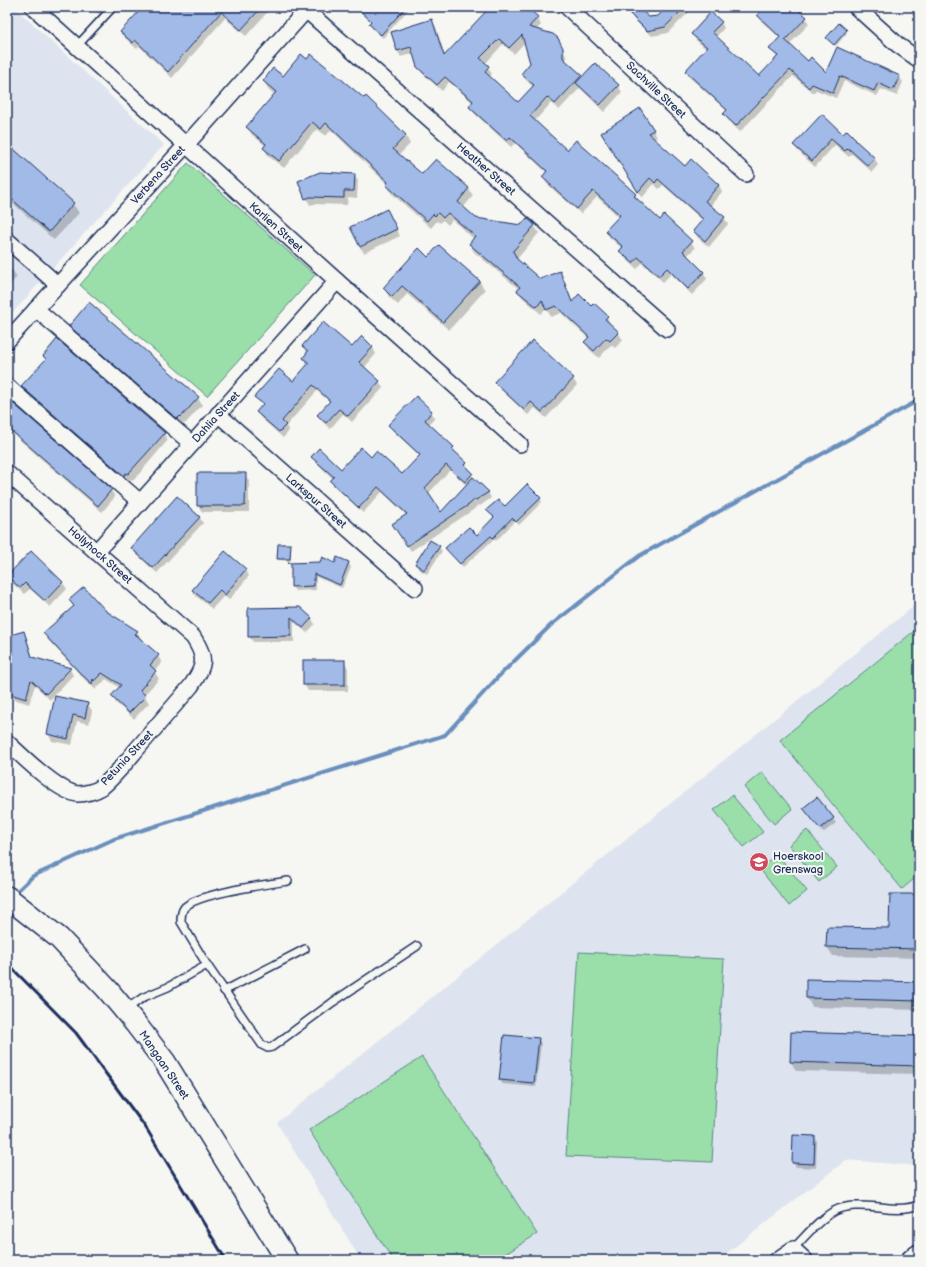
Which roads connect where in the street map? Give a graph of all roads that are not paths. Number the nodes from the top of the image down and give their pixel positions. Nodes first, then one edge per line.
1 (33, 7) edge
2 (113, 7) edge
3 (566, 7) edge
4 (856, 7) edge
5 (307, 8) edge
6 (77, 46) junction
7 (919, 60) edge
8 (186, 145) junction
9 (746, 174) dead end
10 (7, 240) edge
11 (337, 281) junction
12 (58, 285) junction
13 (36, 309) junction
14 (667, 329) dead end
15 (7, 342) edge
16 (7, 386) edge
17 (218, 414) junction
18 (192, 444) junction
19 (520, 444) dead end
20 (7, 473) edge
21 (140, 502) junction
22 (96, 552) junction
23 (415, 588) dead end
24 (193, 637) joint
25 (7, 742) edge
26 (288, 881) dead end
27 (14, 903) edge
28 (417, 946) dead end
29 (305, 949) dead end
30 (207, 965) junction
31 (224, 991) junction
32 (124, 1010) junction
33 (919, 1205) edge
34 (794, 1249) junction
35 (919, 1254) edge
36 (287, 1260) edge
37 (777, 1260) edge
38 (806, 1260) edge
39 (912, 1260) edge

1 - 6 street, Karlien Street
2 - 6 lane
3 - 9 street, Sachville Street
4 - 7 street
5 - 8 street, Verbena Street
5 - 14 street, Heather Street
6 - 8 street, Karlien Street
8 - 11 street, Karlien Street
8 - 12 street, Verbena Street
10 - 12 street
11 - 17 street, Dahlia Street
11 - 19 street, Karlien Street
12 - 13 street, Verbena Street
13 - 15 street, Verbena Street
13 - 18 street
16 - 21 street
17 - 18 street, Dahlia Street
17 - 23 street, Larkspur Street
18 - 21 street, Dahlia Street
20 - 22 street, Hollyhock Street
21 - 22 street, Dahlia Street
22 - 24 street, Hollyhock Street
24 - 25 street, Petunia Street
26 - 30 lane
27 - 32 street, Mangaan Street
28 - 31 lane
29 - 31 lane
30 - 31 lane
30 - 32 lane
32 - 36 street, Mangaan Street
33 - 34 lane
34 - 37 street
34 - 38 street
35 - 39 street

